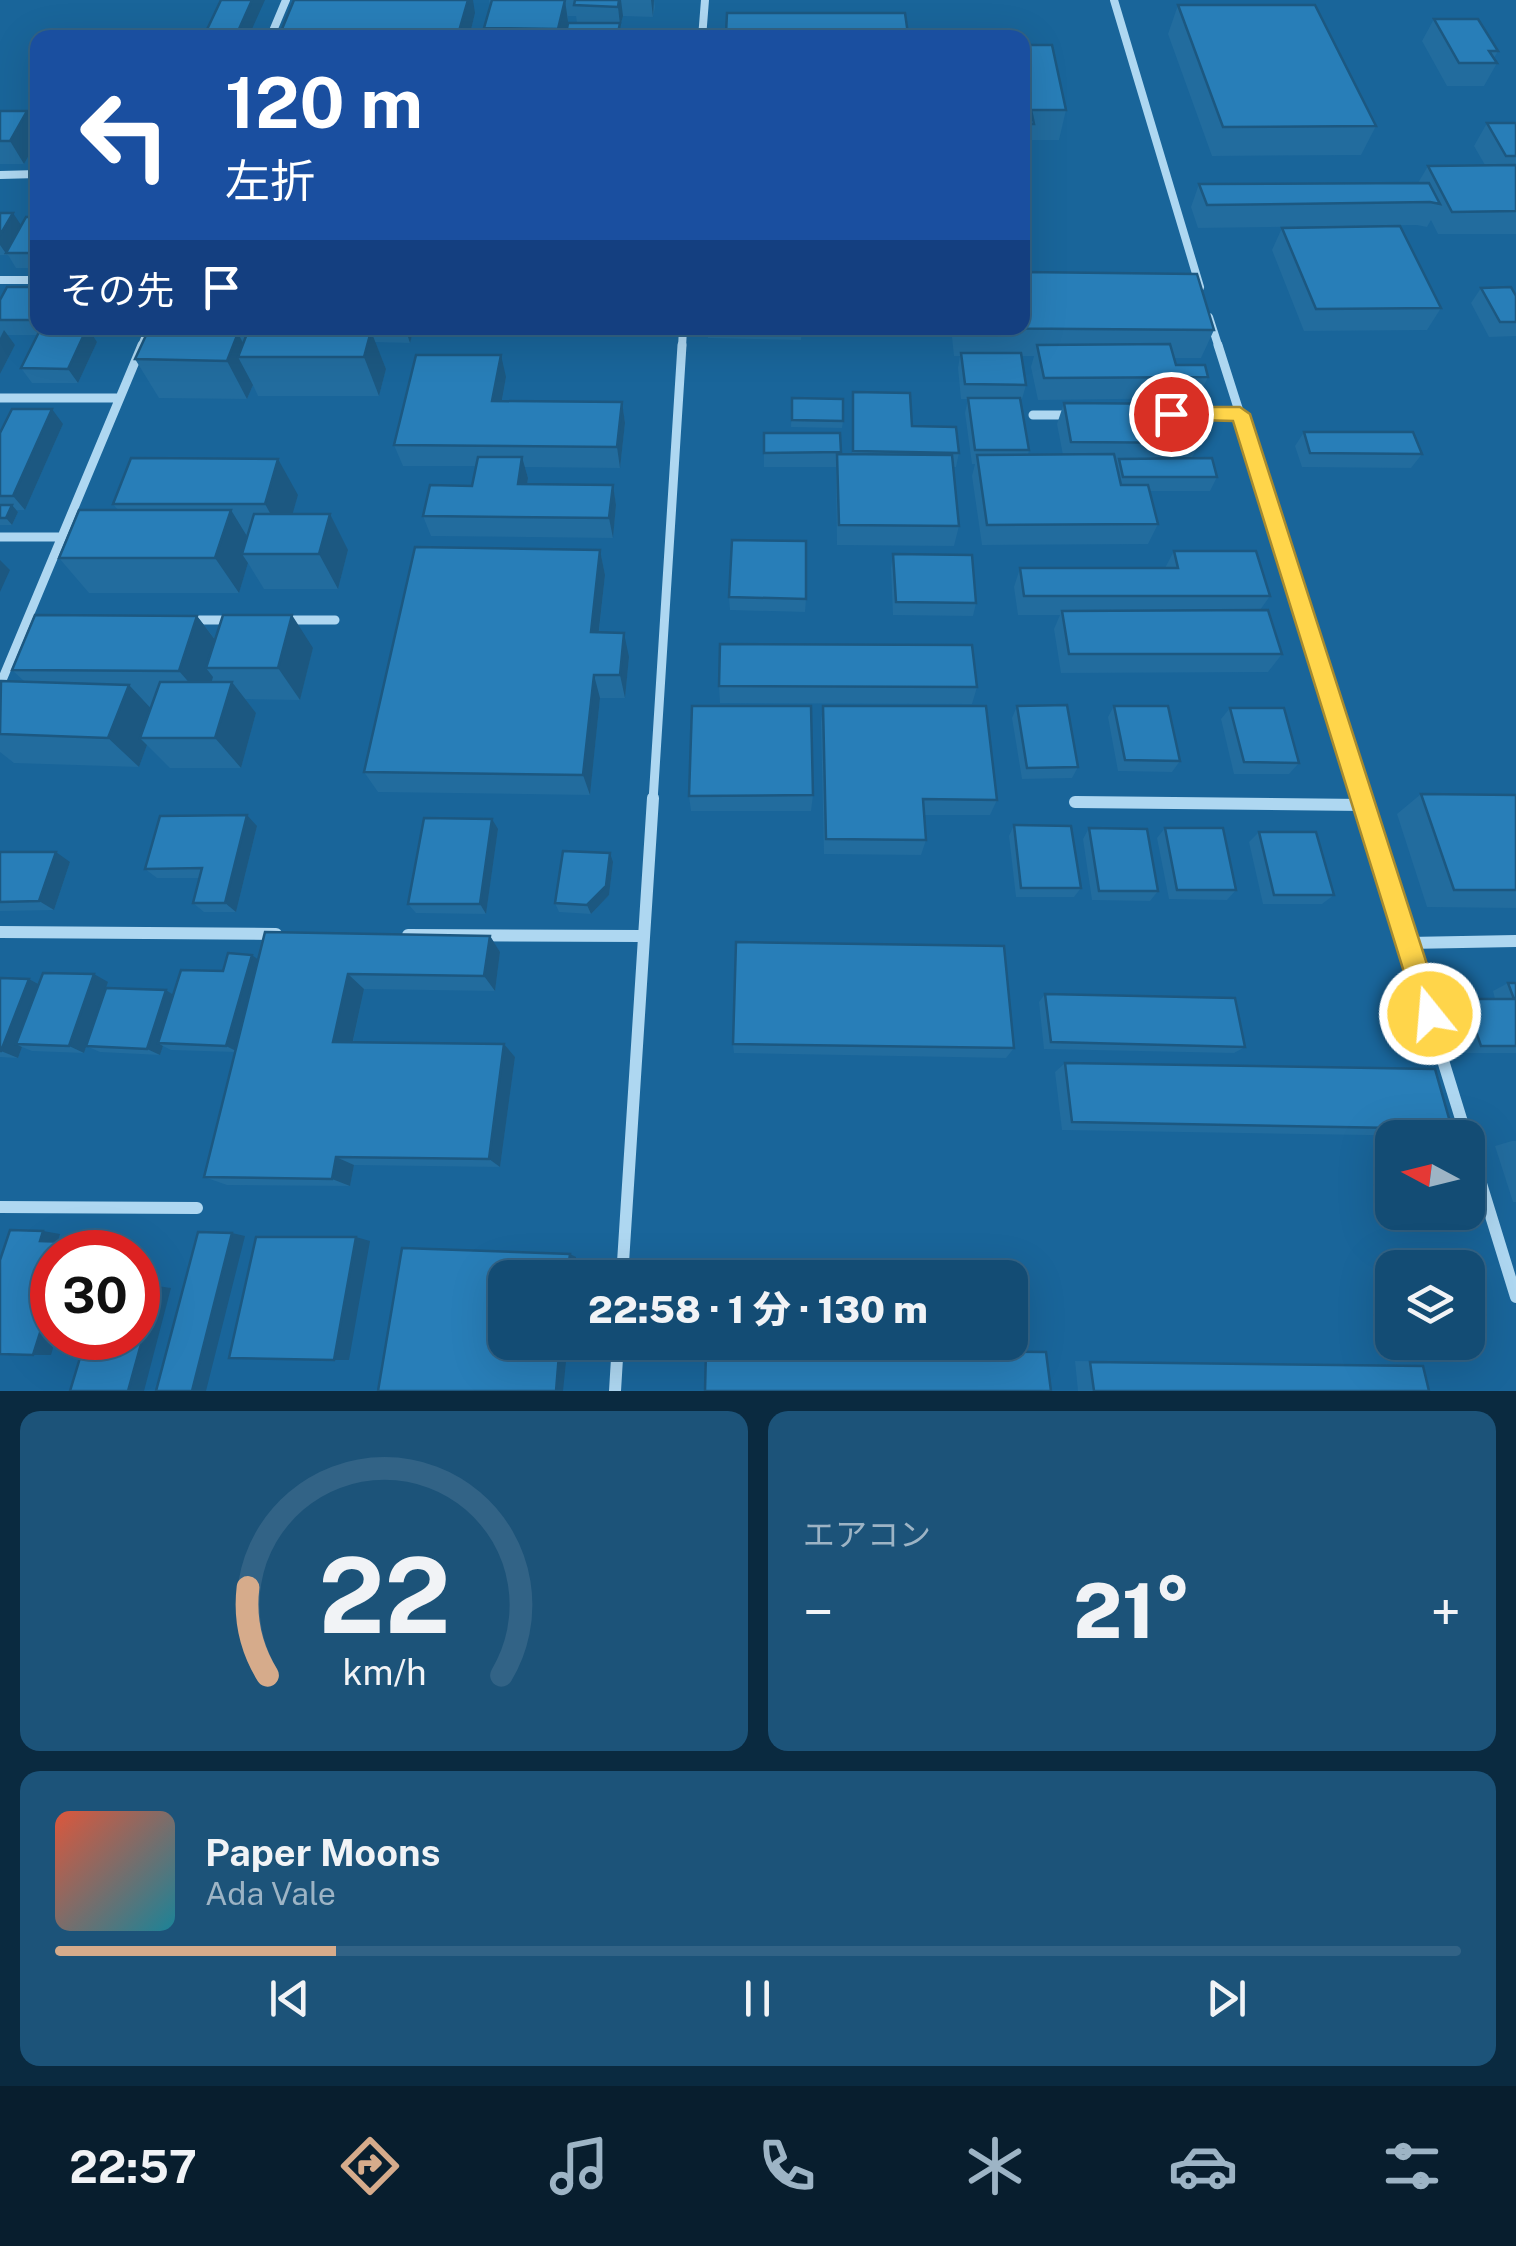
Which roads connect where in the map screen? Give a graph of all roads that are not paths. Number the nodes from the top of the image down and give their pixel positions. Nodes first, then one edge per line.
1 (286, 0) edge
2 (704, 0) edge
3 (1114, 0) edge
4 (273, 30) edge
5 (702, 30) edge
6 (0, 174) edge
7 (30, 174) edge
8 (0, 280) edge
9 (30, 280) edge
10 (146, 335) edge
11 (683, 335) edge
12 (0, 398) edge
13 (119, 398) junction
14 (1089, 414) edge
15 (1165, 414) edge
16 (1240, 414) junction
17 (1033, 415) dead end
18 (0, 537) edge
19 (59, 537) junction
20 (26, 620) junction
21 (45, 620) edge
22 (180, 620) edge
23 (258, 620) edge
24 (277, 620) edge
25 (335, 620) dead end
26 (0, 685) edge
27 (1075, 802) dead end
28 (1364, 804) junction
29 (0, 932) edge
30 (292, 934) edge
31 (389, 934) edge
32 (642, 936) junction
33 (1408, 942) junction
34 (1516, 942) edge
35 (0, 1208) edge
36 (198, 1208) dead end
37 (623, 1260) edge
38 (1516, 1297) edge
39 (617, 1360) edge
40 (615, 1391) edge

1 - 4 street
2 - 5 street
3 - 16 street
6 - 7 street
8 - 9 street
10 - 13 street
11 - 32 street
12 - 13 street
13 - 19 street
14 - 17 street
15 - 16 street
16 - 28 street
18 - 19 street
19 - 20 street
20 - 21 street
20 - 26 street
22 - 23 street
24 - 25 street
27 - 28 street
28 - 33 street
29 - 30 street
31 - 32 street
32 - 37 street
33 - 34 street
33 - 38 street
35 - 36 street
39 - 40 street

